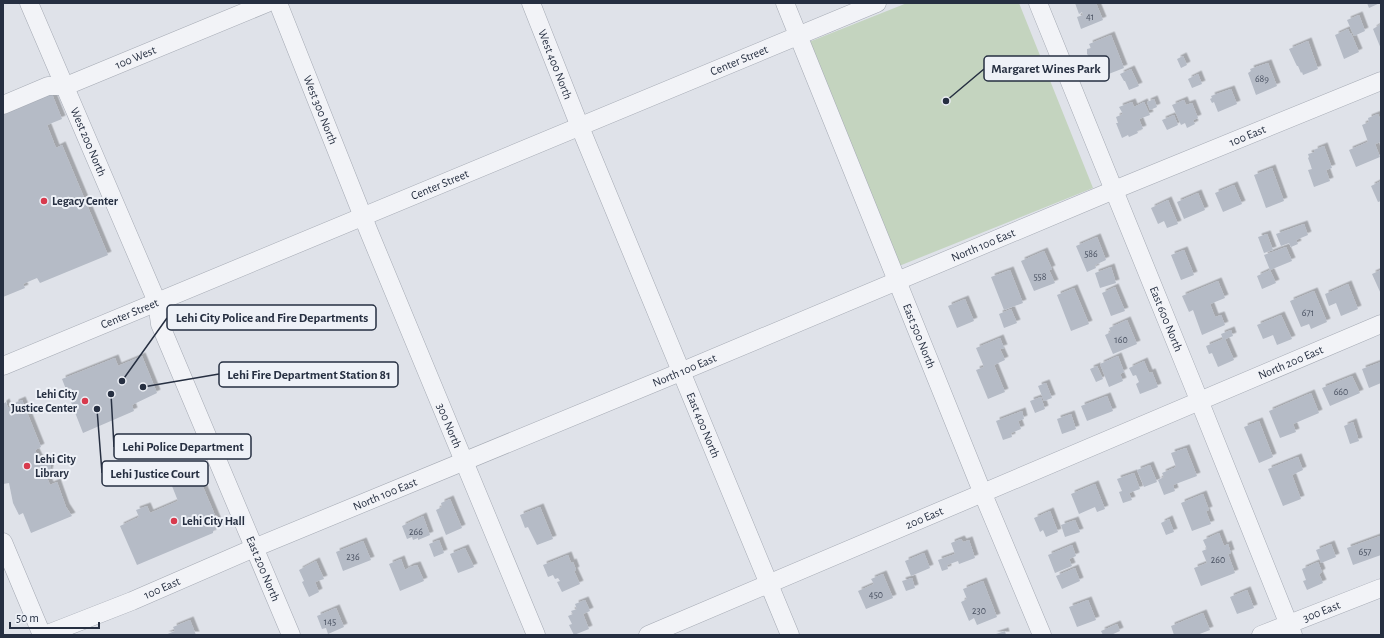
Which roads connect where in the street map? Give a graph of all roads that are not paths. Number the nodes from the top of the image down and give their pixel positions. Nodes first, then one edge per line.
1 (30, 3) edge
2 (267, 3) edge
3 (278, 3) edge
4 (531, 3) edge
5 (785, 3) edge
6 (877, 3) edge
7 (1038, 3) edge
8 (799, 36) junction
9 (1381, 81) edge
10 (66, 86) junction
11 (3, 105) edge
12 (580, 127) junction
13 (1114, 190) junction
14 (364, 216) junction
15 (897, 281) junction
16 (157, 302) junction
17 (1381, 324) edge
18 (3, 366) edge
19 (682, 372) junction
20 (1200, 402) junction
21 (465, 461) junction
22 (983, 494) junction
23 (3, 542) edge
24 (254, 548) junction
25 (769, 584) junction
26 (1381, 588) edge
27 (1291, 629) edge
28 (42, 635) edge
29 (45, 635) edge
30 (291, 635) edge
31 (536, 635) edge
32 (648, 635) edge
33 (790, 635) edge
34 (1042, 635) edge
35 (1261, 635) edge

1 - 10 street, West 200 North
2 - 10 street, 100 West
3 - 14 street, West 300 North
4 - 12 street, West 400 North
5 - 8 street, East 500 North
6 - 8 street, Center Street
7 - 13 street, East 600 North
8 - 12 street, Center Street
8 - 15 street, East 500 North
9 - 13 street, 100 East
10 - 11 street, 100 West
10 - 16 street, West 200 North
12 - 14 street, Center Street
12 - 19 street, East 400 North
13 - 15 street, North 100 East
13 - 20 street, East 600 North
14 - 16 street, Center Street
14 - 21 street, 300 North
15 - 19 street, North 100 East
15 - 22 street, East 500 North
16 - 18 street, Center Street
16 - 24 street, East 200 North
17 - 20 street, North 200 East
19 - 21 street, North 100 East
19 - 25 street, East 400 North
20 - 22 street, 200 East
20 - 27 street, East 600 North
21 - 24 street, North 100 East
21 - 31 street, 300 North
22 - 25 street, 200 East
22 - 34 street, East 500 North
23 - 28 street
24 - 29 street, 100 East
24 - 30 street, East 200 North
25 - 32 street, 200 East
25 - 33 street, East 400 North
26 - 27 street, 300 East
27 - 35 street, 300 East

